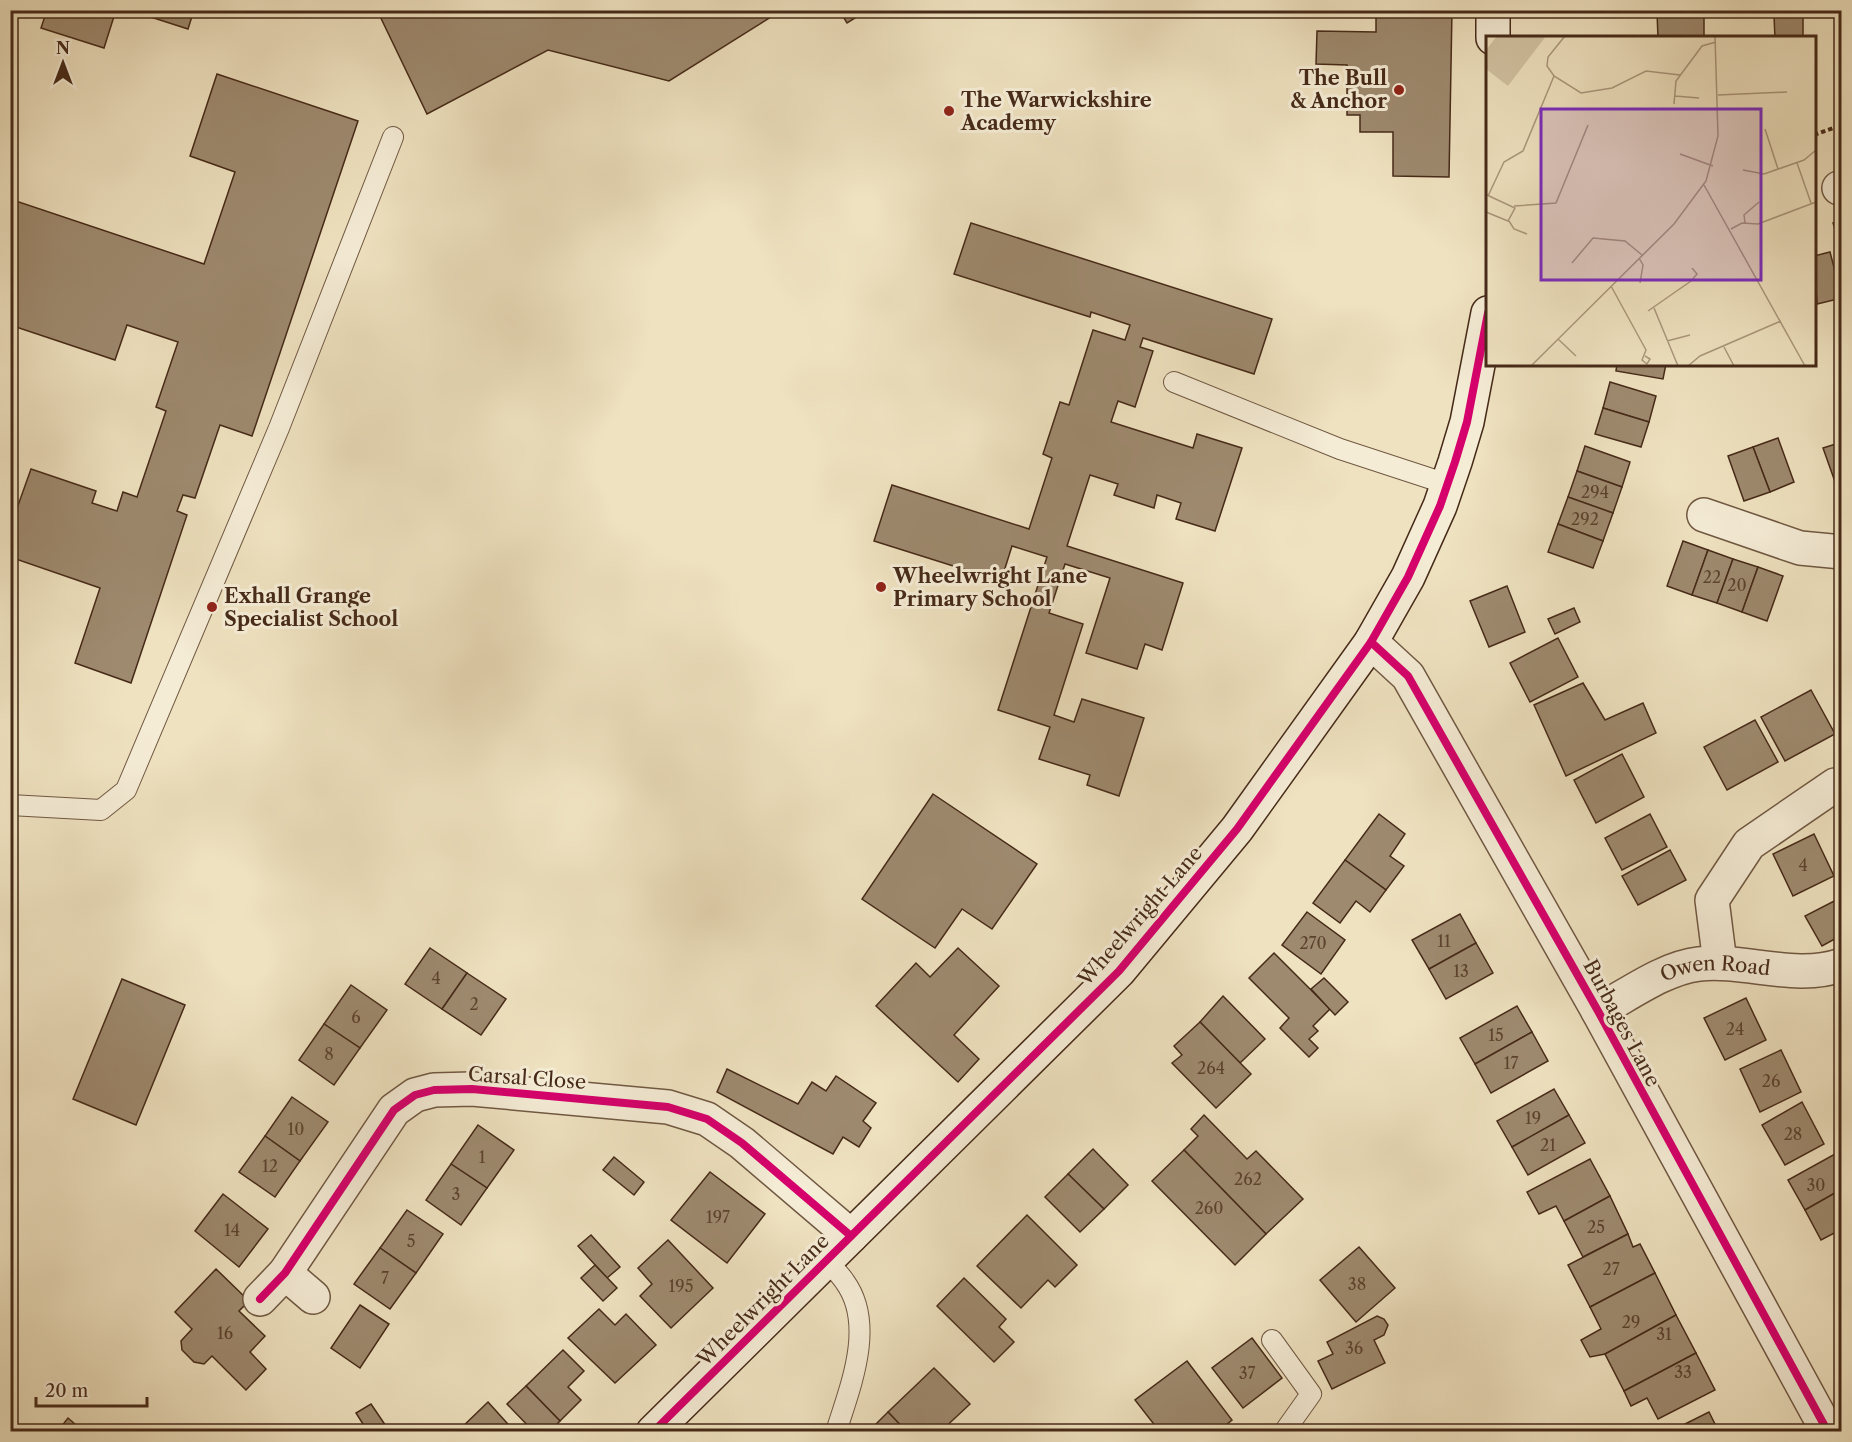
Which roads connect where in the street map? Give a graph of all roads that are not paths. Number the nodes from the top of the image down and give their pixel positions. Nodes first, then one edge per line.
1 (1493, 10) edge
2 (1493, 36) edge
3 (393, 137) dead end
4 (1486, 323) edge
5 (1174, 382) dead end
6 (1448, 484) junction
7 (1704, 515) dead end
8 (1842, 552) edge
9 (1371, 642) junction
10 (1835, 785) dead end
11 (10, 806) edge
12 (1720, 963) junction
13 (1842, 965) edge
14 (1598, 1011) junction
15 (851, 1236) junction
16 (826, 1260) junction
17 (285, 1273) junction
18 (313, 1297) dead end
19 (260, 1299) dead end
20 (1272, 1340) dead end
21 (653, 1431) edge
22 (836, 1431) edge
23 (1284, 1431) edge
24 (1828, 1431) edge

1 - 2 street
3 - 11 lane
4 - 6 street, Wheelwright Lane
5 - 6 lane
6 - 9 street, Wheelwright Lane
7 - 8 street
9 - 14 street, Burbages Lane
9 - 15 street, Wheelwright Lane
10 - 12 street
12 - 13 street, Owen Road
12 - 14 street, Owen Road
14 - 24 street, Burbages Lane
15 - 16 street, Wheelwright Lane
15 - 17 street, Carsal Close
16 - 21 street, Wheelwright Lane
16 - 22 lane
17 - 18 street
17 - 19 street, Carsal Close
20 - 23 lane

